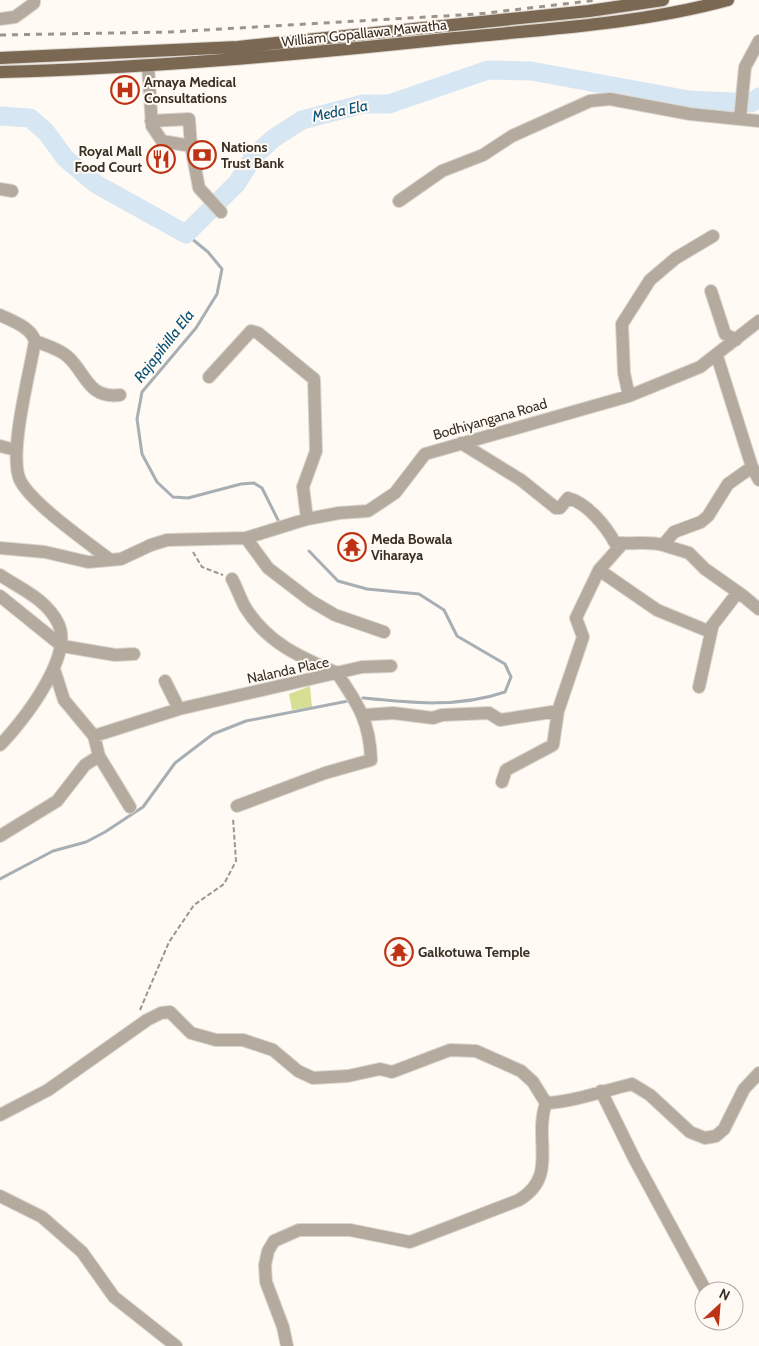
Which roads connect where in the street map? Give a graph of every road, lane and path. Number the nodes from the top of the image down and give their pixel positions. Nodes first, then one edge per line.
1 (34, 0) edge
2 (662, 0) edge
3 (728, 0) edge
4 (0, 18) edge
5 (759, 41) edge
6 (0, 58) edge
7 (148, 66) junction
8 (0, 72) edge
9 (740, 116) junction
10 (151, 121) junction
11 (759, 121) edge
12 (191, 146) junction
13 (399, 201) dead end
14 (221, 212) dead end
15 (713, 236) dead end
16 (711, 291) dead end
17 (0, 315) edge
18 (759, 321) edge
19 (736, 340) junction
20 (35, 341) junction
21 (717, 356) junction
22 (210, 377) dead end
23 (120, 395) dead end
24 (629, 396) junction
25 (461, 443) junction
26 (0, 446) edge
27 (16, 450) junction
28 (752, 467) junction
29 (759, 480) edge
30 (307, 519) junction
31 (246, 538) junction
32 (186, 541) junction
33 (623, 543) junction
34 (663, 545) junction
35 (0, 548) edge
36 (109, 559) junction
37 (599, 570) junction
38 (0, 575) edge
39 (232, 579) joint
40 (742, 595) junction
41 (0, 596) edge
42 (759, 609) edge
43 (712, 628) junction
44 (384, 632) dead end
45 (62, 646) junction
46 (134, 654) dead end
47 (391, 666) dead end
48 (54, 669) junction
49 (337, 673) junction
50 (165, 681) dead end
51 (699, 687) dead end
52 (179, 709) junction
53 (558, 711) junction
54 (364, 715) junction
55 (94, 736) junction
56 (0, 745) edge
57 (99, 756) junction
58 (502, 782) dead end
59 (237, 806) joint
60 (130, 807) dead end
61 (0, 836) edge
62 (139, 1012) dead end
63 (759, 1073) edge
64 (602, 1091) junction
65 (546, 1103) junction
66 (0, 1115) edge
67 (0, 1196) edge
68 (701, 1281) edge
69 (176, 1346) edge
70 (286, 1346) edge

1 - 4 street
2 - 6 main road, William Gopallawa Mawatha
3 - 7 main road, William Gopallawa Mawatha
5 - 9 street
7 - 8 main road, William Gopallawa Mawatha
7 - 10 street
9 - 11 street
9 - 13 street
10 - 12 street
10 - 12 street
12 - 14 street
15 - 24 street
16 - 19 street
17 - 20 street
18 - 19 street, Bodhiyangana Road
19 - 21 street, Bodhiyangana Road
20 - 23 street
20 - 27 street
21 - 24 street, Bodhiyangana Road
21 - 28 street
22 - 30 street
24 - 25 street, Bodhiyangana Road
25 - 30 street, Bodhiyangana Road
25 - 33 street
26 - 27 street
27 - 36 street
28 - 29 street
28 - 34 street
30 - 31 street, Bodhiyangana Road
31 - 32 street, Bodhiyangana Road
31 - 44 street
32 - 36 street, Bodhiyangana Road
32 - 39 path
33 - 34 street
33 - 37 street
34 - 40 street
35 - 36 street, Bodhiyangana Road
37 - 43 street
37 - 53 street
38 - 45 street
39 - 49 street
40 - 42 street
40 - 43 street
41 - 45 street
43 - 51 street
45 - 46 street
45 - 48 street
47 - 49 street
48 - 55 street
48 - 56 street
49 - 52 street, Nalanda Place
49 - 54 street, Nalanda Place
50 - 52 street
52 - 55 street, Nalanda Place
53 - 54 street
53 - 58 street
54 - 59 street, Nalanda Place
55 - 57 street
57 - 60 street
57 - 61 street
59 - 62 path
63 - 64 street
64 - 65 street
64 - 68 street
65 - 66 street
65 - 70 street
67 - 69 street

